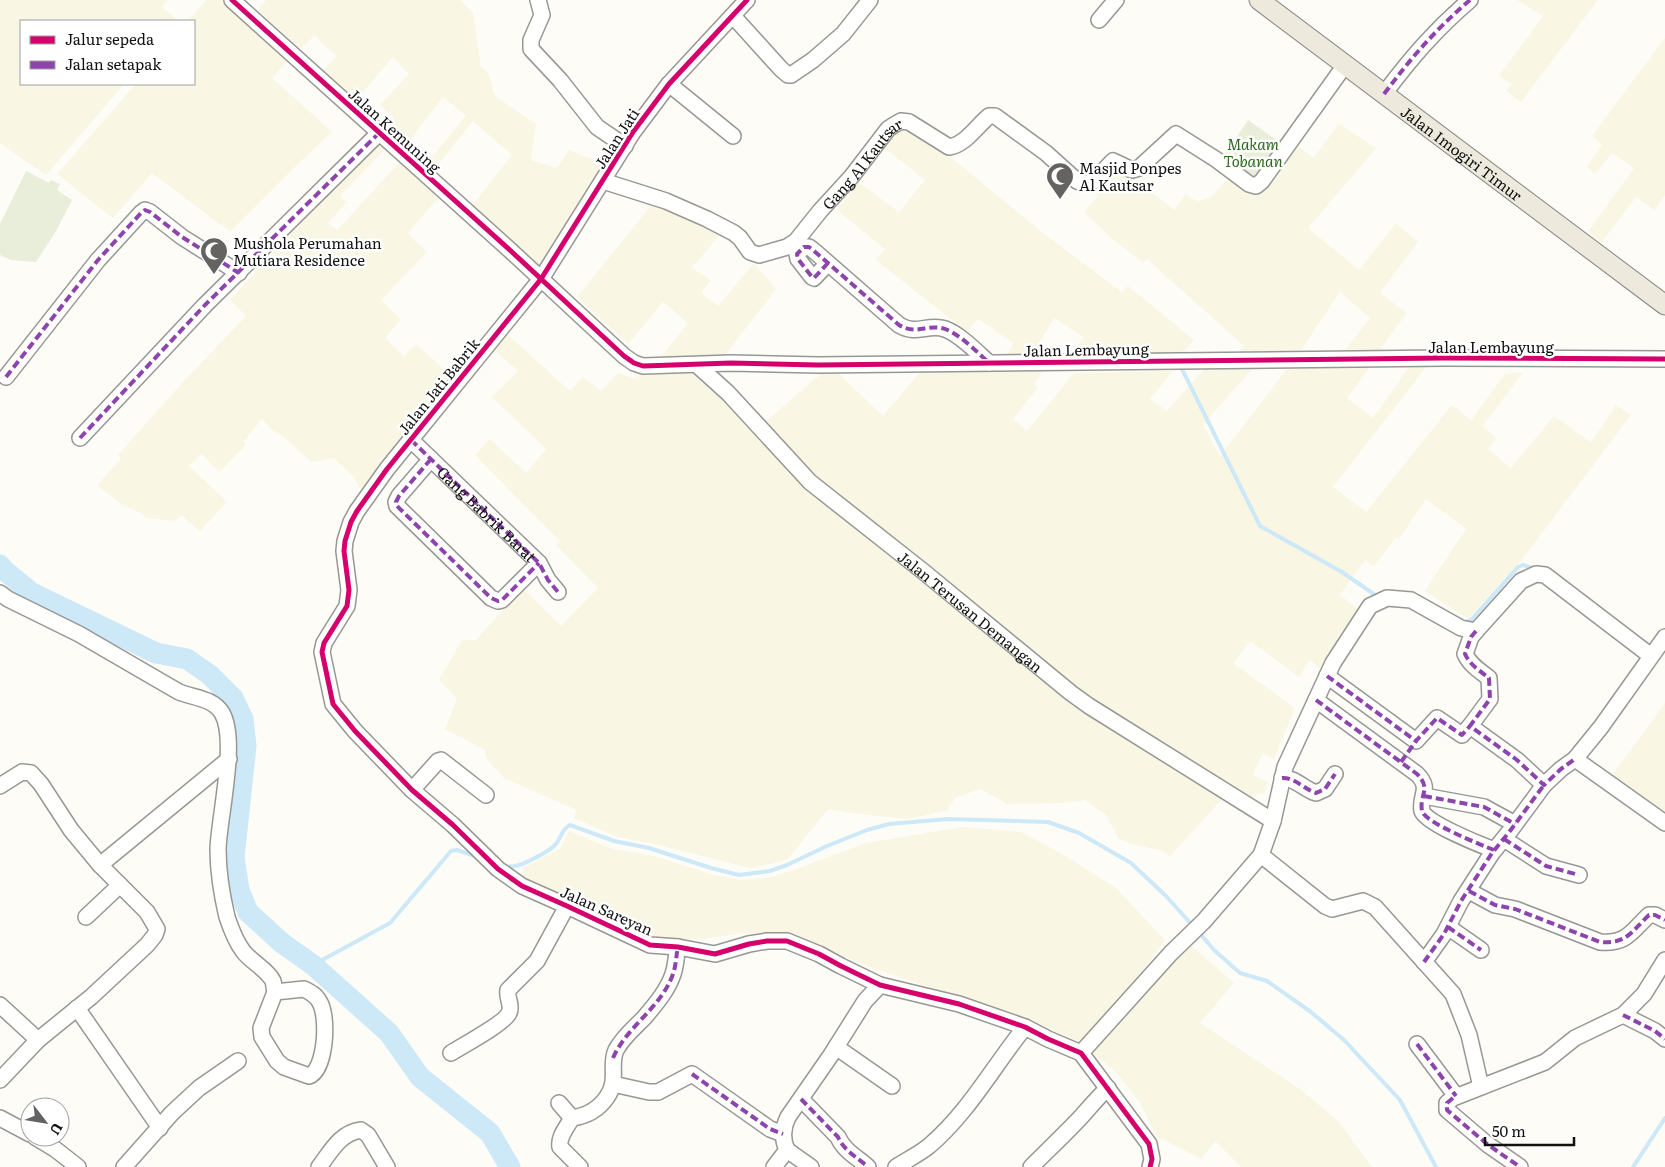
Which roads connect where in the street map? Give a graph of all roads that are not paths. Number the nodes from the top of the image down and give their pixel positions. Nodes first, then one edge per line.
1 (232, 0) edge
2 (538, 0) edge
3 (747, 0) edge
4 (870, 0) edge
5 (1116, 0) edge
6 (1259, 0) edge
7 (1470, 0) edge
8 (733, 16) junction
9 (1099, 20) dead end
10 (1345, 65) junction
11 (670, 84) junction
12 (1384, 94) junction
13 (379, 134) junction
14 (733, 136) dead end
15 (625, 146) junction
16 (603, 181) junction
17 (828, 263) dead end
18 (239, 273) junction
19 (541, 279) junction
20 (1665, 305) edge
21 (1665, 359) edge
22 (989, 363) junction
23 (697, 365) junction
24 (6, 377) dead end
25 (80, 438) dead end
26 (411, 440) junction
27 (431, 460) junction
28 (357, 511) joint
29 (539, 563) junction
30 (558, 592) dead end
31 (0, 593) edge
32 (1476, 631) junction
33 (1665, 637) edge
34 (1652, 656) junction
35 (1328, 676) junction
36 (1316, 700) junction
37 (1470, 726) junction
38 (1416, 741) junction
39 (1575, 759) junction
40 (229, 760) junction
41 (1401, 762) junction
42 (1335, 774) dead end
43 (1282, 778) junction
44 (1544, 785) junction
45 (0, 786) edge
46 (412, 790) junction
47 (486, 795) dead end
48 (1424, 796) junction
49 (1273, 821) junction
50 (1665, 823) edge
51 (1516, 824) junction
52 (1499, 844) junction
53 (1261, 855) junction
54 (100, 865) junction
55 (1579, 875) dead end
56 (120, 885) junction
57 (1469, 891) junction
58 (567, 906) junction
59 (86, 917) dead end
60 (1665, 920) edge
61 (1448, 927) junction
62 (678, 947) junction
63 (1481, 950) dead end
64 (1665, 960) edge
65 (1424, 962) junction
66 (880, 985) junction
67 (275, 992) junction
68 (0, 1005) edge
69 (76, 1008) junction
70 (1623, 1015) junction
71 (1025, 1027) junction
72 (1665, 1039) edge
73 (38, 1040) junction
74 (1417, 1044) dead end
75 (836, 1047) junction
76 (451, 1053) dead end
77 (1081, 1053) junction
78 (238, 1061) dead end
79 (0, 1080) edge
80 (613, 1084) junction
81 (892, 1086) dead end
82 (1481, 1087) junction
83 (1108, 1088) junction
84 (1456, 1096) junction
85 (801, 1099) junction
86 (559, 1103) dead end
87 (0, 1118) edge
88 (572, 1118) junction
89 (160, 1128) junction
90 (20, 1129) edge
91 (783, 1134) junction
92 (52, 1147) edge
93 (787, 1150) junction
94 (78, 1167) edge
95 (124, 1167) edge
96 (319, 1167) edge
97 (387, 1167) edge
98 (580, 1167) edge
99 (774, 1167) edge
100 (811, 1167) edge
101 (868, 1167) edge
102 (896, 1167) edge
103 (1031, 1167) edge
104 (1150, 1167) edge
105 (1520, 1167) edge

1 - 13 street, Jalan Kemuning
2 - 15 street
3 - 8 street, Jalan Jati
4 - 8 street
5 - 9 street
6 - 10 main road, Jalan Imogiri Timur
7 - 12 street
8 - 11 street, Jalan Jati
10 - 12 main road, Jalan Imogiri Timur
10 - 16 street, Gang Al Kautsar
11 - 14 street
11 - 15 street, Jalan Jati
12 - 20 main road, Jalan Imogiri Timur
13 - 18 street
13 - 19 street, Jalan Kemuning
15 - 16 street, Jalan Jati
16 - 19 street, Jalan Jati
17 - 22 street
18 - 24 street
18 - 25 street
19 - 23 street, Jalan Lembayung
19 - 26 street, Jalan Jati Babrik
21 - 22 street, Jalan Lembayung
22 - 23 street, Jalan Lembayung
23 - 49 street, Jalan Terusan Demangan
26 - 27 street, Gang Babrik Barat
26 - 28 street, Jalan Jati Babrik
27 - 29 street, Gang Babrik Barat
27 - 29 street
28 - 46 street, Jalan Sareyan
29 - 30 street, Gang Babrik Barat
31 - 40 street
32 - 34 street
32 - 35 street
32 - 37 street
33 - 34 street
34 - 39 street
35 - 36 street
35 - 38 street
36 - 41 street
36 - 43 street
37 - 38 street
37 - 44 street
38 - 41 street
39 - 44 street
39 - 50 street
40 - 54 street
40 - 67 street
41 - 48 street
42 - 43 street
43 - 49 street
44 - 51 street
45 - 54 street
46 - 47 street
46 - 58 street, Jalan Sareyan
48 - 51 street
48 - 52 street
49 - 53 street
51 - 52 street
52 - 55 street
52 - 57 street
53 - 65 street
53 - 77 street
54 - 56 street
56 - 59 street
56 - 69 street
57 - 60 street
57 - 61 street
58 - 62 street, Jalan Sareyan
58 - 76 street
61 - 63 street
61 - 65 street
62 - 66 street, Jalan Sareyan
62 - 80 street
64 - 70 street
65 - 82 street
66 - 71 street, Jalan Sareyan
66 - 75 street
67 - 67 street
68 - 73 street
69 - 73 street
69 - 89 street
70 - 72 street
70 - 82 street
71 - 77 street, Jalan Sareyan
71 - 102 street
73 - 79 street
74 - 84 street
75 - 81 street
75 - 85 street
77 - 83 street, Jalan Sareyan
78 - 89 street
80 - 88 street
80 - 91 street
82 - 84 street
83 - 103 street
83 - 104 street, Jalan Sareyan
84 - 105 street
85 - 91 street
85 - 101 street
86 - 88 street
87 - 90 street
88 - 98 street
89 - 95 street
91 - 93 street
92 - 94 street
93 - 99 street
93 - 100 street
96 - 97 street

